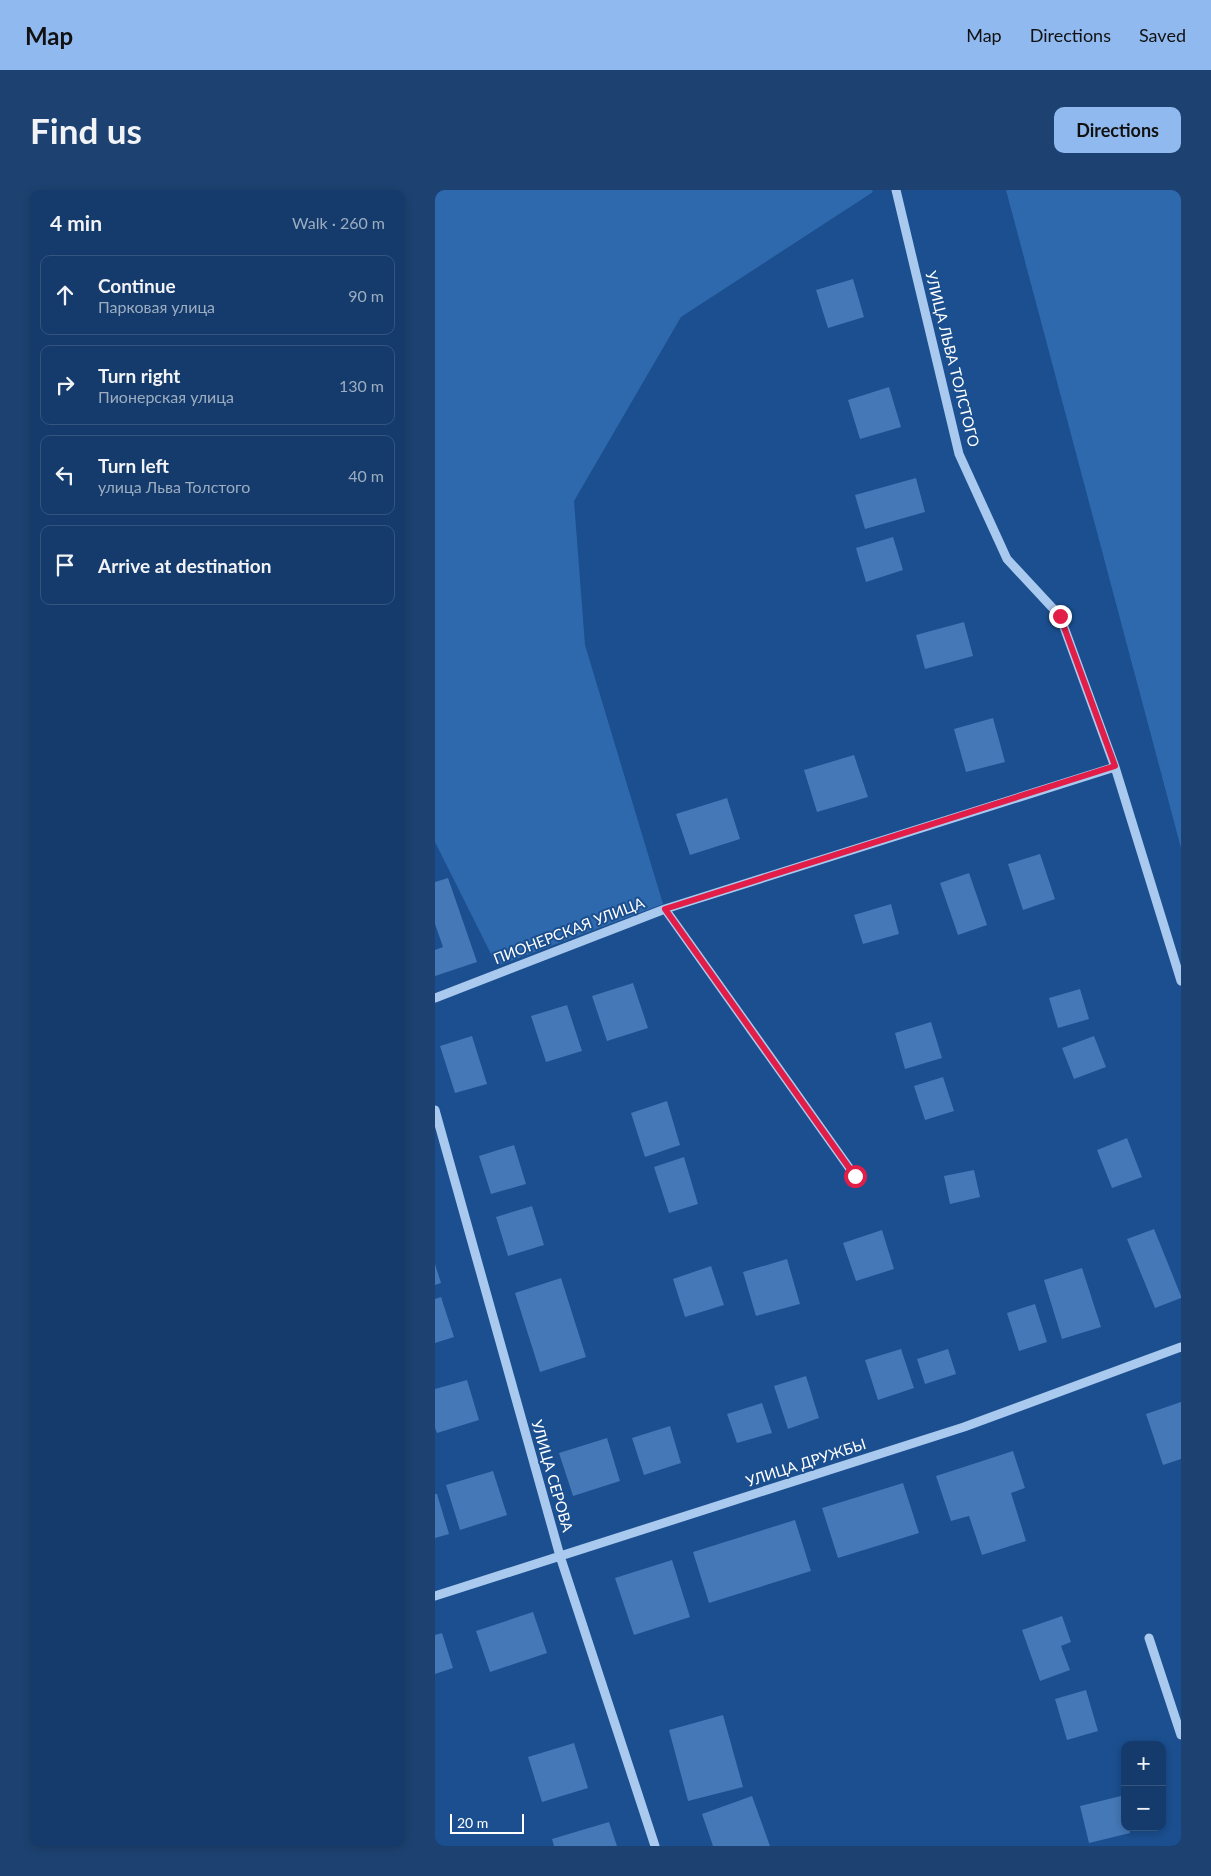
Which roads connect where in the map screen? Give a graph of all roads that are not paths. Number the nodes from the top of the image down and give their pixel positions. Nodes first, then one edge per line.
1 (896, 190) edge
2 (1115, 766) junction
3 (665, 909) junction
4 (1181, 981) edge
5 (435, 998) edge
6 (435, 1110) edge
7 (855, 1176) dead end
8 (1181, 1347) edge
9 (560, 1556) junction
10 (435, 1596) edge
11 (1149, 1638) dead end
12 (1181, 1735) edge
13 (655, 1846) edge

1 - 2 street, УЛИЦА ЛЬВА ТОЛСТОГО
2 - 3 street, ПИОНЕРСКАЯ УЛИЦА
2 - 4 street, УЛИЦА ЛЬВА ТОЛСТОГО
3 - 5 street, ПИОНЕРСКАЯ УЛИЦА
3 - 7 street
6 - 9 street, УЛИЦА СЕРОВА
8 - 9 street, УЛИЦА ДРУЖБЫ
9 - 10 street, УЛИЦА ДРУЖБЫ
9 - 13 street, УЛИЦА СЕРОВА
11 - 12 street

